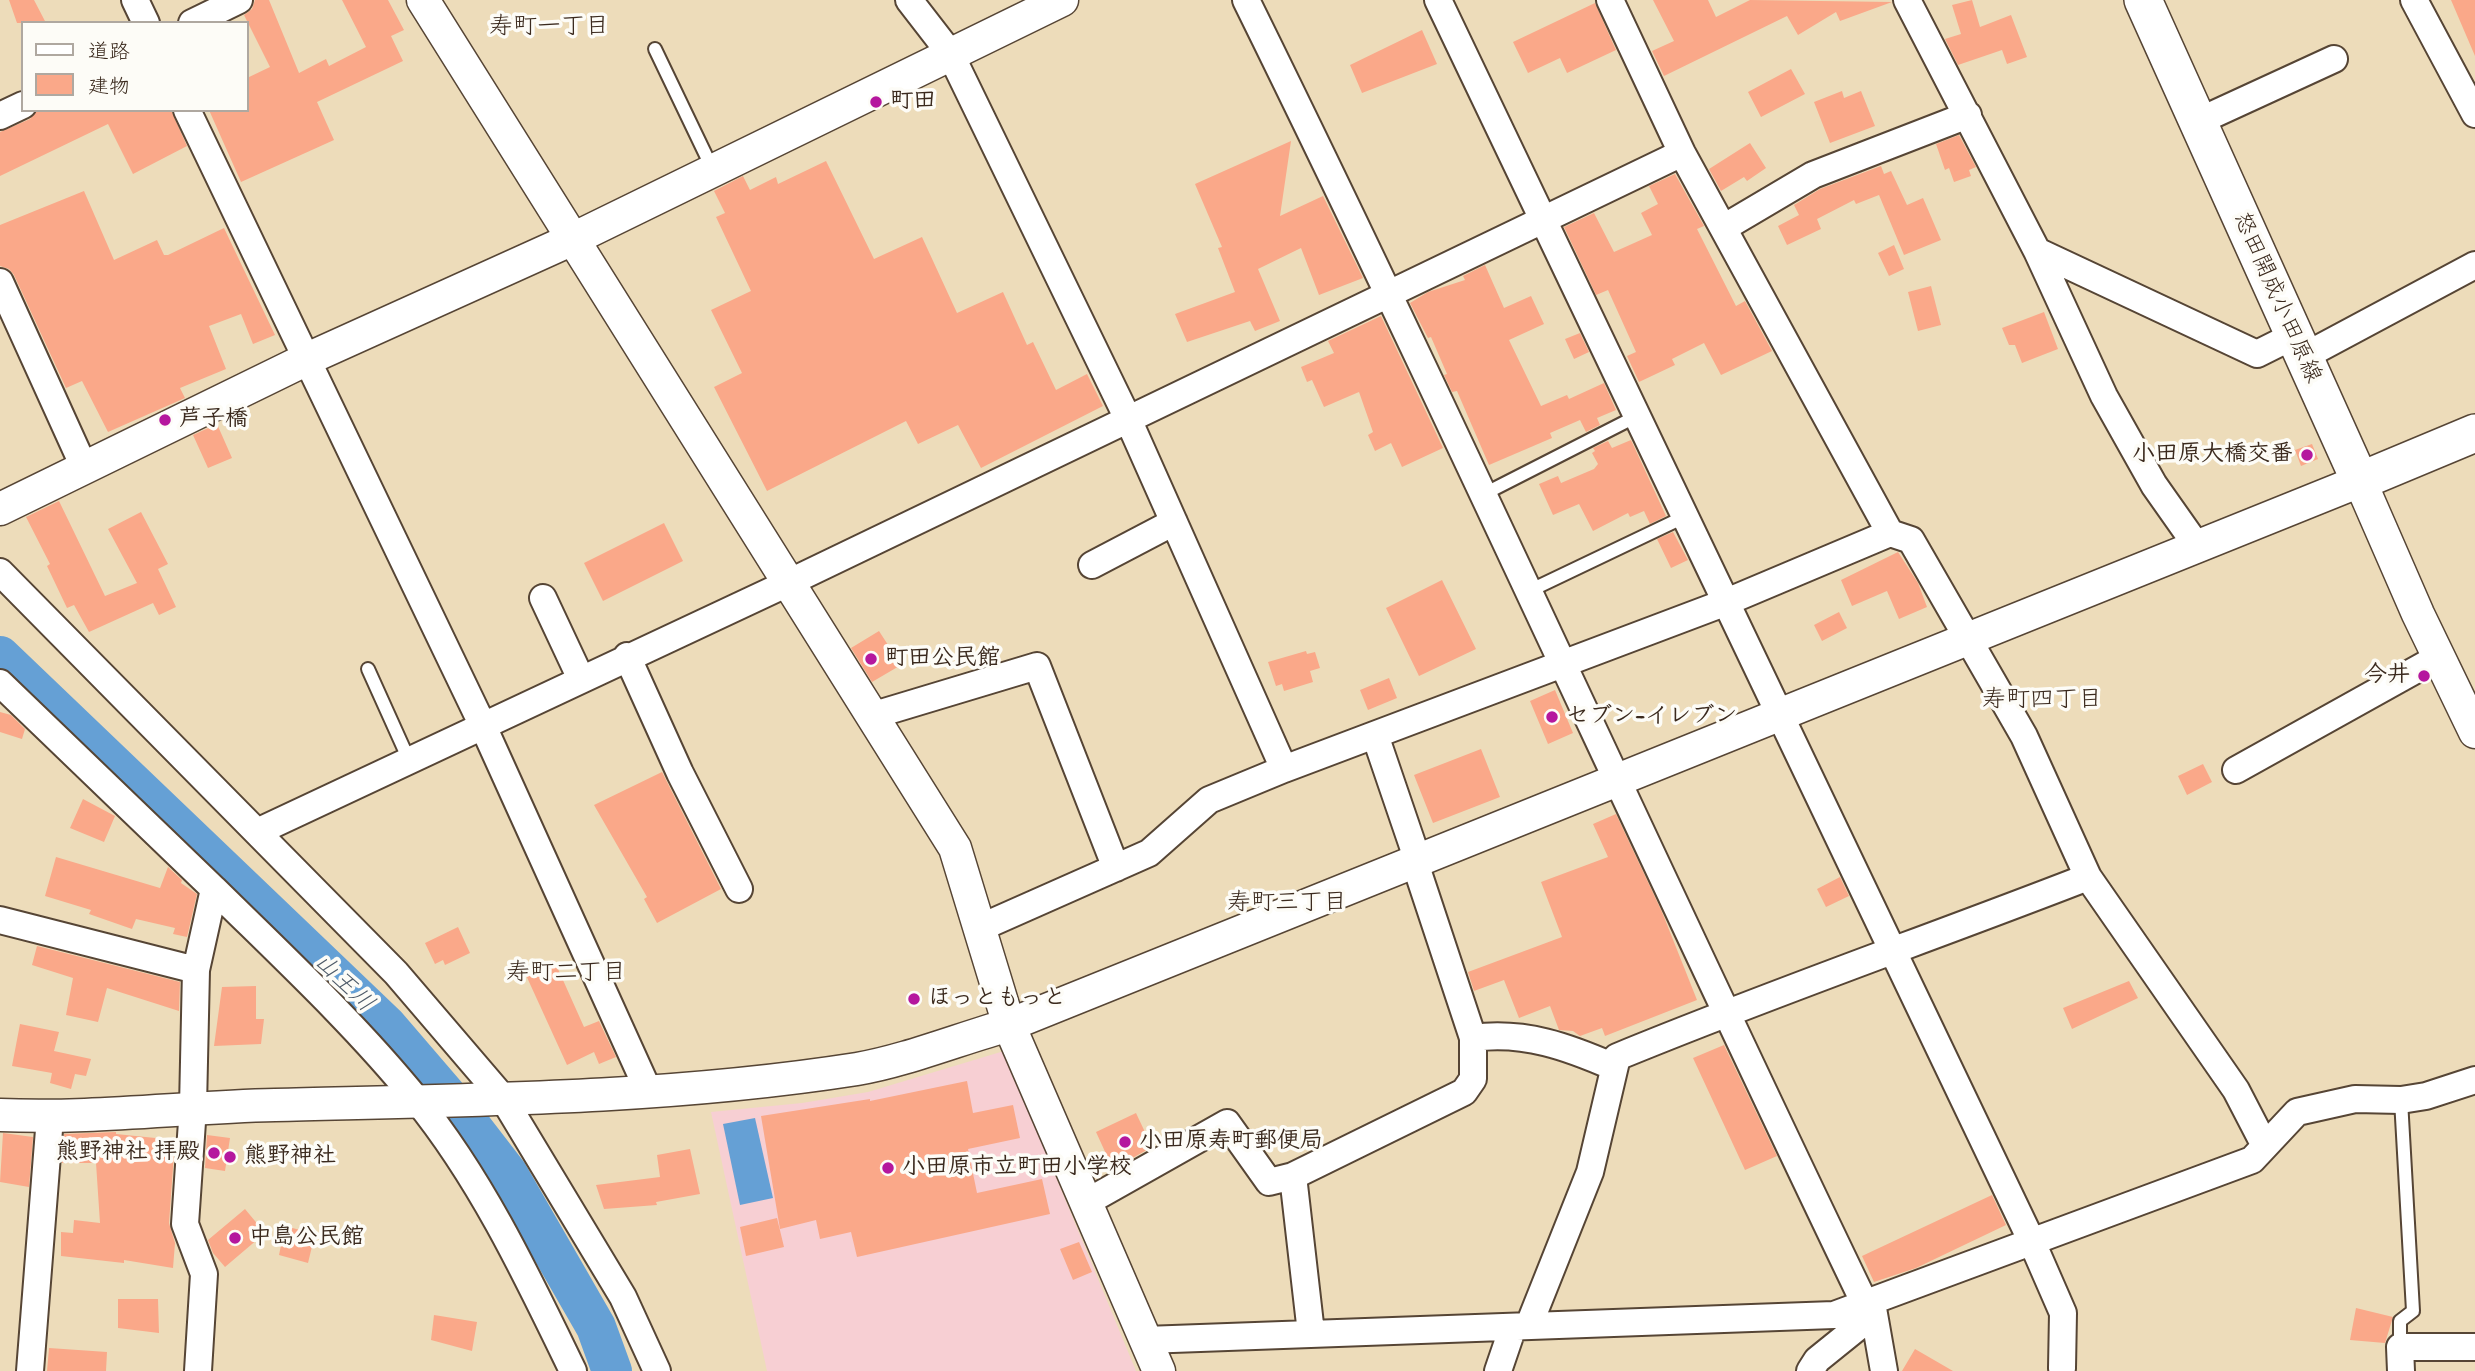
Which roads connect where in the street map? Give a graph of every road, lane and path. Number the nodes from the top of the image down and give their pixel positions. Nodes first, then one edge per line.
1 (135, 0) edge
2 (239, 0) edge
3 (423, 0) edge
4 (909, 0) edge
5 (1062, 0) edge
6 (1246, 0) edge
7 (1438, 0) edge
8 (1610, 0) edge
9 (1907, 0) edge
10 (2143, 0) edge
11 (2414, 0) edge
12 (145, 21) edge
13 (196, 21) edge
14 (655, 49) dead end
15 (950, 53) junction
16 (2334, 59) dead end
17 (21, 106) edge
18 (188, 112) edge
19 (2475, 114) edge
20 (1968, 115) junction
21 (0, 116) edge
22 (2197, 122) junction
23 (1682, 153) junction
24 (713, 170) junction
25 (1545, 220) junction
26 (1725, 228) junction
27 (575, 238) junction
28 (2037, 251) junction
29 (2475, 265) edge
30 (0, 282) edge
31 (1390, 292) junction
32 (2298, 346) junction
33 (305, 360) junction
34 (1637, 416) junction
35 (1128, 419) junction
36 (2475, 433) edge
37 (84, 467) junction
38 (2360, 481) junction
39 (1484, 494) junction
40 (0, 509) edge
41 (1684, 517) junction
42 (1174, 522) junction
43 (1890, 533) junction
44 (2197, 546) junction
45 (1092, 565) dead end
46 (0, 572) edge
47 (788, 583) junction
48 (1529, 591) junction
49 (543, 598) dead end
50 (1724, 603) junction
51 (1968, 638) junction
52 (627, 656) junction
53 (2439, 657) junction
54 (1563, 666) junction
55 (368, 669) dead end
56 (581, 679) junction
57 (0, 683) edge
58 (1777, 714) junction
59 (871, 716) junction
60 (483, 726) junction
61 (2475, 732) edge
62 (1375, 735) junction
63 (409, 760) junction
64 (1284, 769) junction
65 (2236, 770) dead end
66 (1618, 782) junction
67 (257, 832) junction
68 (1416, 862) junction
69 (1116, 868) junction
70 (2088, 877) junction
71 (214, 888) junction
72 (738, 889) dead end
73 (0, 920) edge
74 (982, 927) junction
75 (1893, 953) junction
76 (196, 970) junction
77 (1724, 1013) junction
78 (1009, 1025) junction
79 (1474, 1038) junction
80 (1614, 1067) junction
81 (2475, 1080) edge
82 (648, 1090) junction
83 (503, 1098) junction
84 (2401, 1100) junction
85 (418, 1102) junction
86 (193, 1107) junction
87 (0, 1115) edge
88 (50, 1117) junction
89 (2264, 1144) junction
90 (1293, 1176) junction
91 (1087, 1202) junction
92 (2032, 1242) junction
93 (1869, 1309) junction
94 (1521, 1326) junction
95 (1311, 1333) junction
96 (1145, 1340) junction
97 (2475, 1347) edge
98 (2400, 1359) edge
99 (2062, 1368) dead end
100 (30, 1371) edge
101 (198, 1371) edge
102 (573, 1371) edge
103 (657, 1371) edge
104 (1158, 1371) edge
105 (1498, 1371) edge
106 (1810, 1371) edge
107 (1884, 1371) edge

1 - 12 street
2 - 13 street
3 - 27 street
4 - 15 street
5 - 15 street
6 - 31 street
7 - 25 street
8 - 23 street
9 - 20 street
10 - 22 main road, 怒田開成小田原線
11 - 19 street
14 - 24 lane
15 - 24 street
15 - 35 street
16 - 22 street
17 - 21 street
18 - 33 street
20 - 26 street
20 - 28 street
22 - 32 main road, 怒田開成小田原線
23 - 25 street
23 - 26 street
24 - 27 street
25 - 31 street
25 - 34 street
26 - 43 street
27 - 33 street
27 - 47 street
28 - 32 street
28 - 44 street
29 - 32 street
30 - 37 street
31 - 35 street
31 - 39 street
32 - 38 main road, 怒田開成小田原線
33 - 37 street
33 - 60 street
34 - 39 lane
34 - 41 street
35 - 42 street
35 - 47 street
36 - 38 main road
37 - 40 street
38 - 44 street
38 - 53 street
39 - 48 street
41 - 48 lane
41 - 50 street
42 - 45 street
42 - 64 street
43 - 50 street
43 - 51 street
44 - 51 street
46 - 67 street
47 - 52 street
47 - 59 street
48 - 54 street
49 - 56 street
50 - 54 street
50 - 58 street
51 - 58 street
51 - 70 street
52 - 56 street
52 - 72 street
53 - 61 street
53 - 65 street
54 - 62 street
54 - 66 street
55 - 63 lane
56 - 60 street
57 - 71 street
58 - 66 street
58 - 75 street
59 - 69 street
59 - 74 street
60 - 63 street
60 - 82 street
62 - 64 street
62 - 68 street
63 - 67 street
64 - 69 street
66 - 68 street
66 - 77 street
67 - 83 street
68 - 78 street
68 - 79 street
69 - 74 street
70 - 75 street
70 - 89 street
71 - 76 street
71 - 85 street
73 - 76 street
74 - 78 street
75 - 77 street
75 - 92 street
76 - 86 street
77 - 80 street
77 - 93 street
78 - 82 street
78 - 91 street
79 - 80 street
79 - 90 street
80 - 94 street
81 - 84 street
82 - 83 street
83 - 85 street
83 - 103 street
84 - 89 street
84 - 98 lane
85 - 86 street
85 - 102 street
86 - 88 street
86 - 101 street
87 - 88 street
88 - 100 street
89 - 92 street
90 - 91 street
90 - 95 street
91 - 96 street
92 - 93 street
92 - 99 street
93 - 94 street
93 - 106 street
93 - 107 street
94 - 95 street
94 - 105 street
95 - 96 street
96 - 104 street
97 - 98 street

